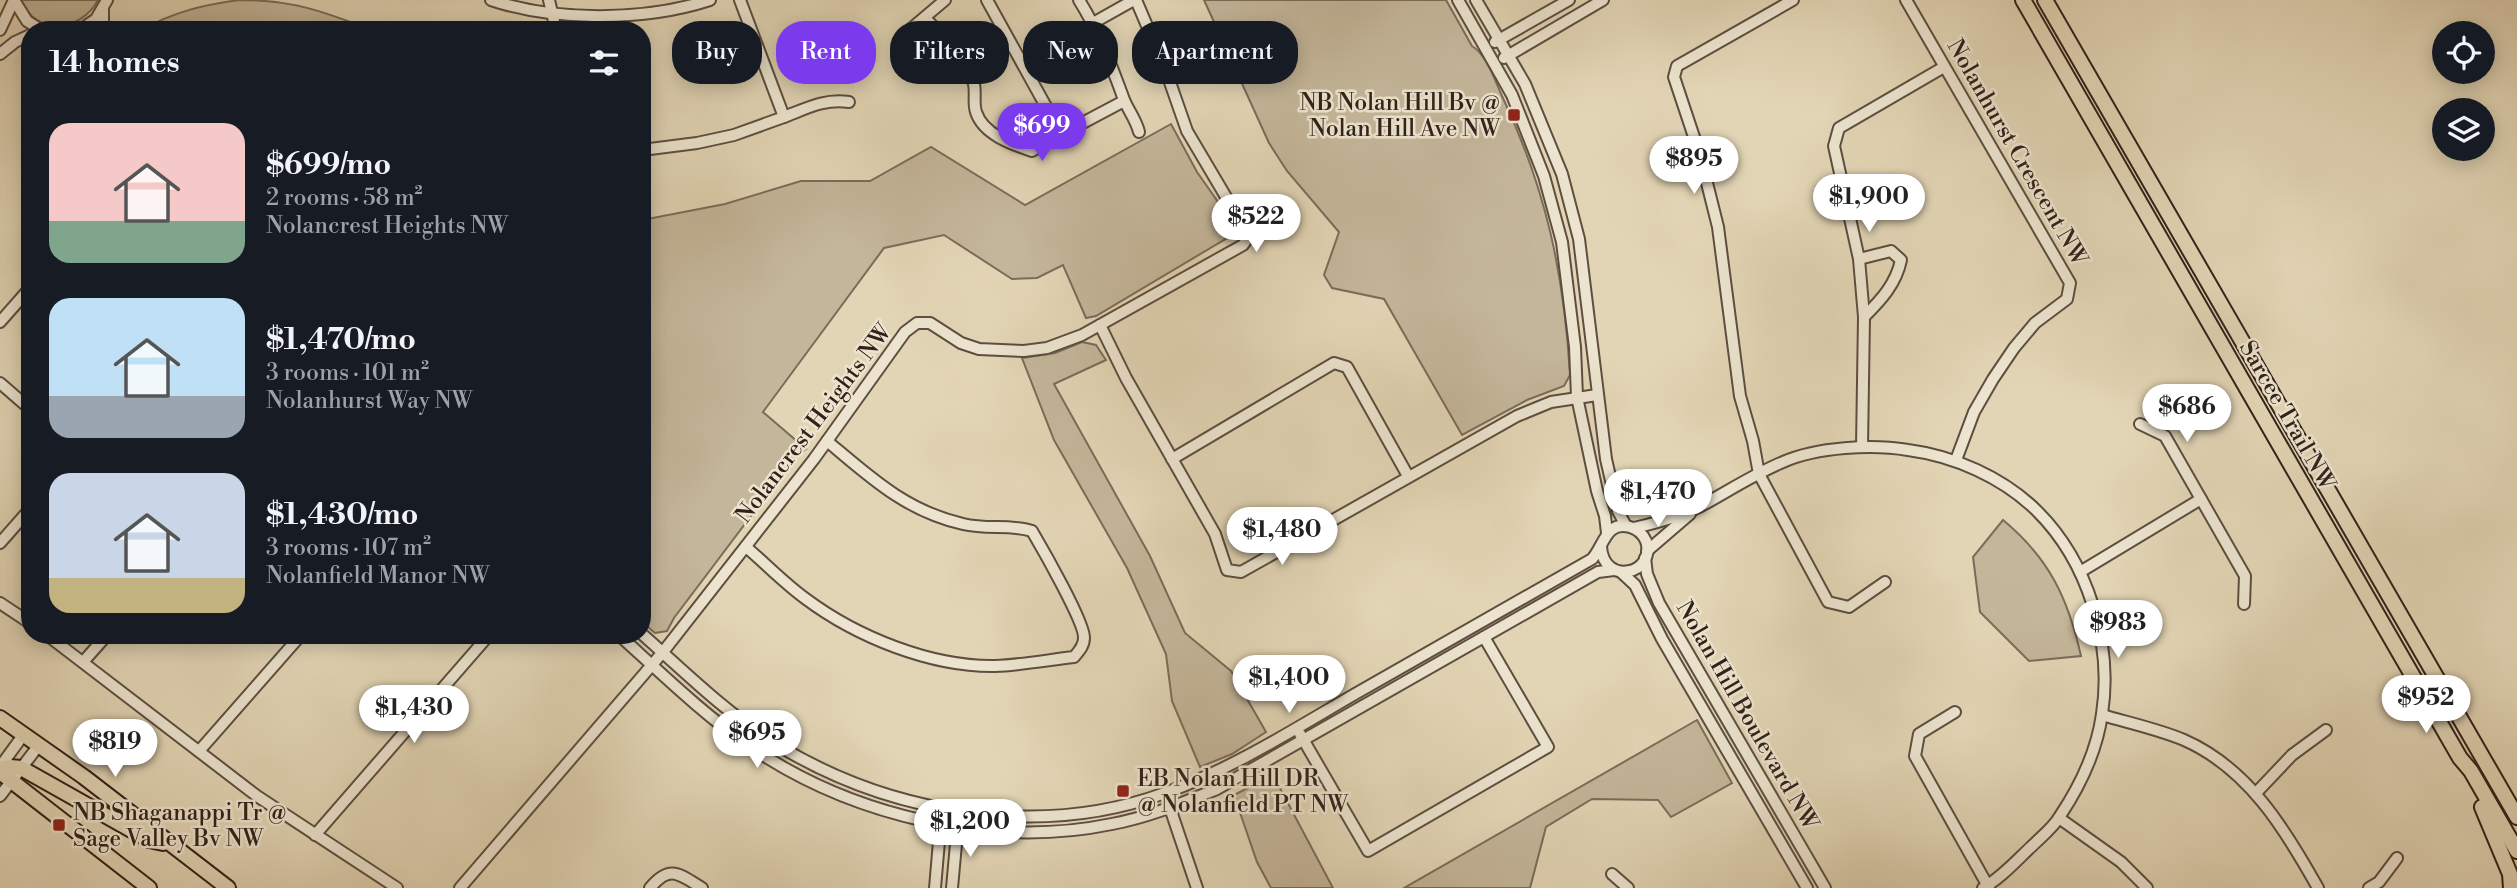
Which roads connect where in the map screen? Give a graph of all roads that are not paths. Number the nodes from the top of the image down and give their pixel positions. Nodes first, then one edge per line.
1 (14, 0) edge
2 (491, 0) edge
3 (710, 0) edge
4 (740, 0) edge
5 (945, 0) edge
6 (987, 0) edge
7 (1079, 0) edge
8 (1135, 0) edge
9 (1458, 0) edge
10 (1476, 0) edge
11 (1569, 0) edge
12 (1603, 0) edge
13 (1793, 0) edge
14 (1906, 0) edge
15 (2023, 0) edge
16 (2045, 0) edge
17 (105, 4) edge
18 (551, 6) edge
19 (925, 18) junction
20 (27, 21) edge
21 (93, 21) edge
22 (921, 21) edge
23 (1092, 21) edge
24 (1097, 21) edge
25 (0, 30) edge
26 (21, 40) edge
27 (1500, 40) junction
28 (1487, 47) junction
29 (0, 54) edge
30 (1509, 54) junction
31 (1495, 63) junction
32 (1944, 67) junction
33 (1118, 84) edge
34 (1124, 101) junction
35 (849, 102) dead end
36 (784, 117) junction
37 (1139, 132) dead end
38 (1058, 136) junction
39 (651, 149) edge
40 (1859, 259) junction
41 (21, 298) edge
42 (1864, 317) junction
43 (0, 322) edge
44 (1100, 324) junction
45 (0, 383) edge
46 (1597, 395) junction
47 (1577, 397) junction
48 (21, 401) edge
49 (2140, 424) dead end
50 (827, 441) junction
51 (1861, 447) junction
52 (1172, 458) junction
53 (1956, 460) junction
54 (1759, 474) junction
55 (1408, 476) junction
56 (2201, 499) junction
57 (1696, 508) junction
58 (21, 519) edge
59 (1630, 527) junction
60 (1606, 533) junction
61 (0, 543) edge
62 (1601, 546) junction
63 (746, 547) junction
64 (1646, 555) junction
65 (1618, 571) junction
66 (2080, 572) junction
67 (1885, 582) dead end
68 (1536, 591) junction
69 (0, 603) edge
70 (1543, 604) junction
71 (2244, 604) dead end
72 (21, 617) edge
73 (1484, 637) junction
74 (651, 642) edge
75 (59, 644) edge
76 (99, 644) edge
77 (293, 644) edge
78 (481, 644) edge
79 (629, 644) edge
80 (663, 652) junction
81 (83, 662) junction
82 (652, 665) junction
83 (1955, 712) dead end
84 (2102, 715) junction
85 (0, 718) edge
86 (1297, 728) junction
87 (2326, 730) dead end
88 (24, 734) junction
89 (1304, 740) junction
90 (39, 745) junction
91 (200, 750) junction
92 (2460, 758) junction
93 (21, 768) junction
94 (3, 772) edge
95 (1164, 793) junction
96 (2256, 793) junction
97 (0, 796) edge
98 (942, 808) junction
99 (1171, 808) junction
100 (959, 811) junction
101 (2517, 817) edge
102 (2059, 818) junction
103 (940, 824) junction
104 (957, 827) junction
105 (315, 835) junction
106 (168, 844) junction
107 (2517, 851) edge
108 (2397, 858) dead end
109 (1612, 874) dead end
110 (1986, 887) edge
111 (149, 888) edge
112 (228, 888) edge
113 (397, 888) edge
114 (460, 888) edge
115 (650, 888) edge
116 (702, 888) edge
117 (935, 888) edge
118 (952, 888) edge
119 (1197, 888) edge
120 (1628, 888) edge
121 (1807, 888) edge
122 (1825, 888) edge
123 (2147, 888) edge
124 (2318, 888) edge
125 (2369, 888) edge
126 (2511, 888) edge

1 - 20 street
1 - 25 street
2 - 18 street
3 - 18 street
4 - 36 street
5 - 19 street
6 - 38 street
7 - 23 street
8 - 24 street, Nolancrest Heights NW
8 - 44 street, Nolancrest Heights NW
9 - 28 street
10 - 27 street
11 - 27 street
12 - 30 street
13 - 54 street
14 - 32 street, Nolanhurst Crescent NW
15 - 92 main road, Sarcee Trail NW
16 - 101 main road, Sarcee Trail NW
17 - 21 street
19 - 22 street
19 - 38 street
26 - 29 street
27 - 28 street
27 - 30 street
28 - 31 street
30 - 31 street
30 - 46 street
31 - 47 street
32 - 40 street
32 - 53 street, Nolanhurst Crescent NW
33 - 34 street
34 - 37 street
34 - 38 street
35 - 36 street
36 - 39 street
40 - 42 street
40 - 42 street
41 - 43 street
42 - 51 street
44 - 50 street, Nolancrest Heights NW
44 - 52 street
45 - 48 street
46 - 47 street
46 - 59 street
47 - 55 street
47 - 60 street
49 - 56 street
50 - 63 street, Nolancrest Heights NW
50 - 63 street
51 - 53 street
51 - 54 street
52 - 55 street
52 - 55 street
53 - 66 street
54 - 57 street
54 - 67 street
56 - 66 street
56 - 71 street
57 - 59 street
57 - 64 street
58 - 61 street
59 - 60 street
59 - 64 street
60 - 62 street
62 - 65 street
62 - 68 street
63 - 80 street, Nolancrest Heights NW
64 - 65 street
64 - 122 street, Nolan Hill Boulevard NW
65 - 70 street
65 - 121 street, Nolan Hill Boulevard NW
66 - 84 street
68 - 70 street
68 - 86 street
69 - 72 street
70 - 73 street
73 - 89 street
73 - 89 street
74 - 80 street
75 - 81 street
76 - 81 street
77 - 91 street
78 - 105 street
79 - 82 street
80 - 82 street, Nolancrest Heights NW
80 - 98 street
81 - 91 street
82 - 103 street
82 - 114 street, Nolancrest Heights NW
83 - 110 street
84 - 96 street
84 - 102 street
85 - 88 main road
86 - 89 street
86 - 95 street
87 - 96 street
88 - 90 main road
88 - 94 street
89 - 99 street
90 - 93 street
90 - 106 main road
91 - 105 street
92 - 107 main road, Sarcee Trail NW
92 - 126 main road
93 - 94 main road
93 - 106 main road
94 - 97 street
94 - 111 main road
95 - 99 street
95 - 100 street
96 - 124 street
98 - 100 street
98 - 103 street
99 - 104 street
99 - 119 street
100 - 104 street
102 - 110 street
102 - 123 street
103 - 104 street
103 - 117 street
104 - 118 street
105 - 113 street
106 - 112 main road
108 - 125 street
109 - 120 street
115 - 116 street

